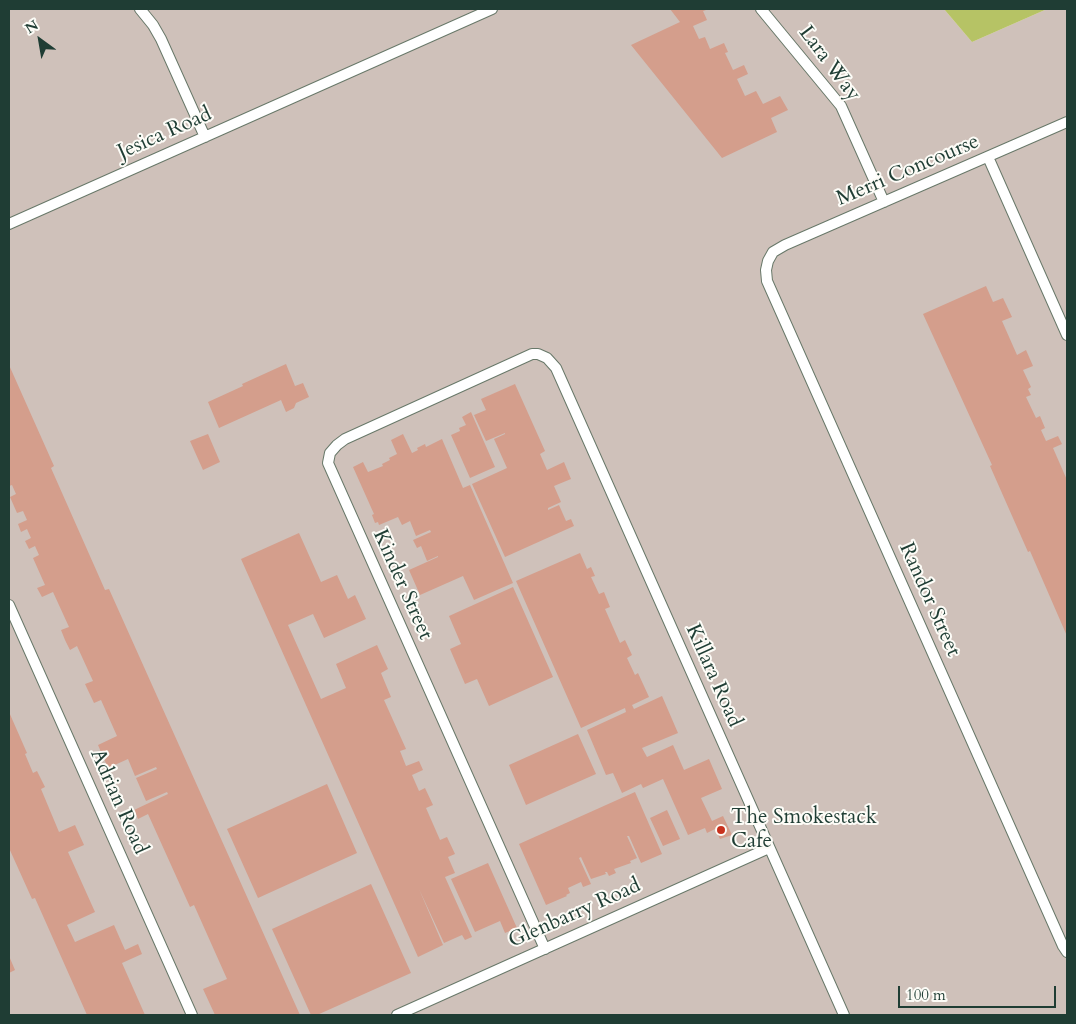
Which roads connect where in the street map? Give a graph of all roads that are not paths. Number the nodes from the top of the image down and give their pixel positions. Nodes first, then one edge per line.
1 (140, 9) edge
2 (492, 9) edge
3 (761, 9) edge
4 (1067, 122) edge
5 (205, 137) junction
6 (988, 157) junction
7 (884, 202) junction
8 (9, 224) edge
9 (768, 262) joint
10 (1067, 335) edge
11 (544, 356) joint
12 (9, 605) edge
13 (769, 848) junction
14 (545, 948) junction
15 (1067, 952) edge
16 (192, 1015) edge
17 (397, 1015) edge
18 (844, 1015) edge

1 - 5 street
2 - 5 street, Jesica Road
3 - 7 street, Lara Way
4 - 6 street, Merri Concourse
5 - 8 street, Jesica Road
6 - 7 street, Merri Concourse
6 - 10 street
7 - 9 street, Merri Concourse
9 - 15 street, Randor Street
11 - 13 street, Killara Road
11 - 14 street, Kinder Street
12 - 16 street, Adrian Road
13 - 14 street, Glenbarry Road
13 - 18 street, Killara Road
14 - 17 street, Glenbarry Road

